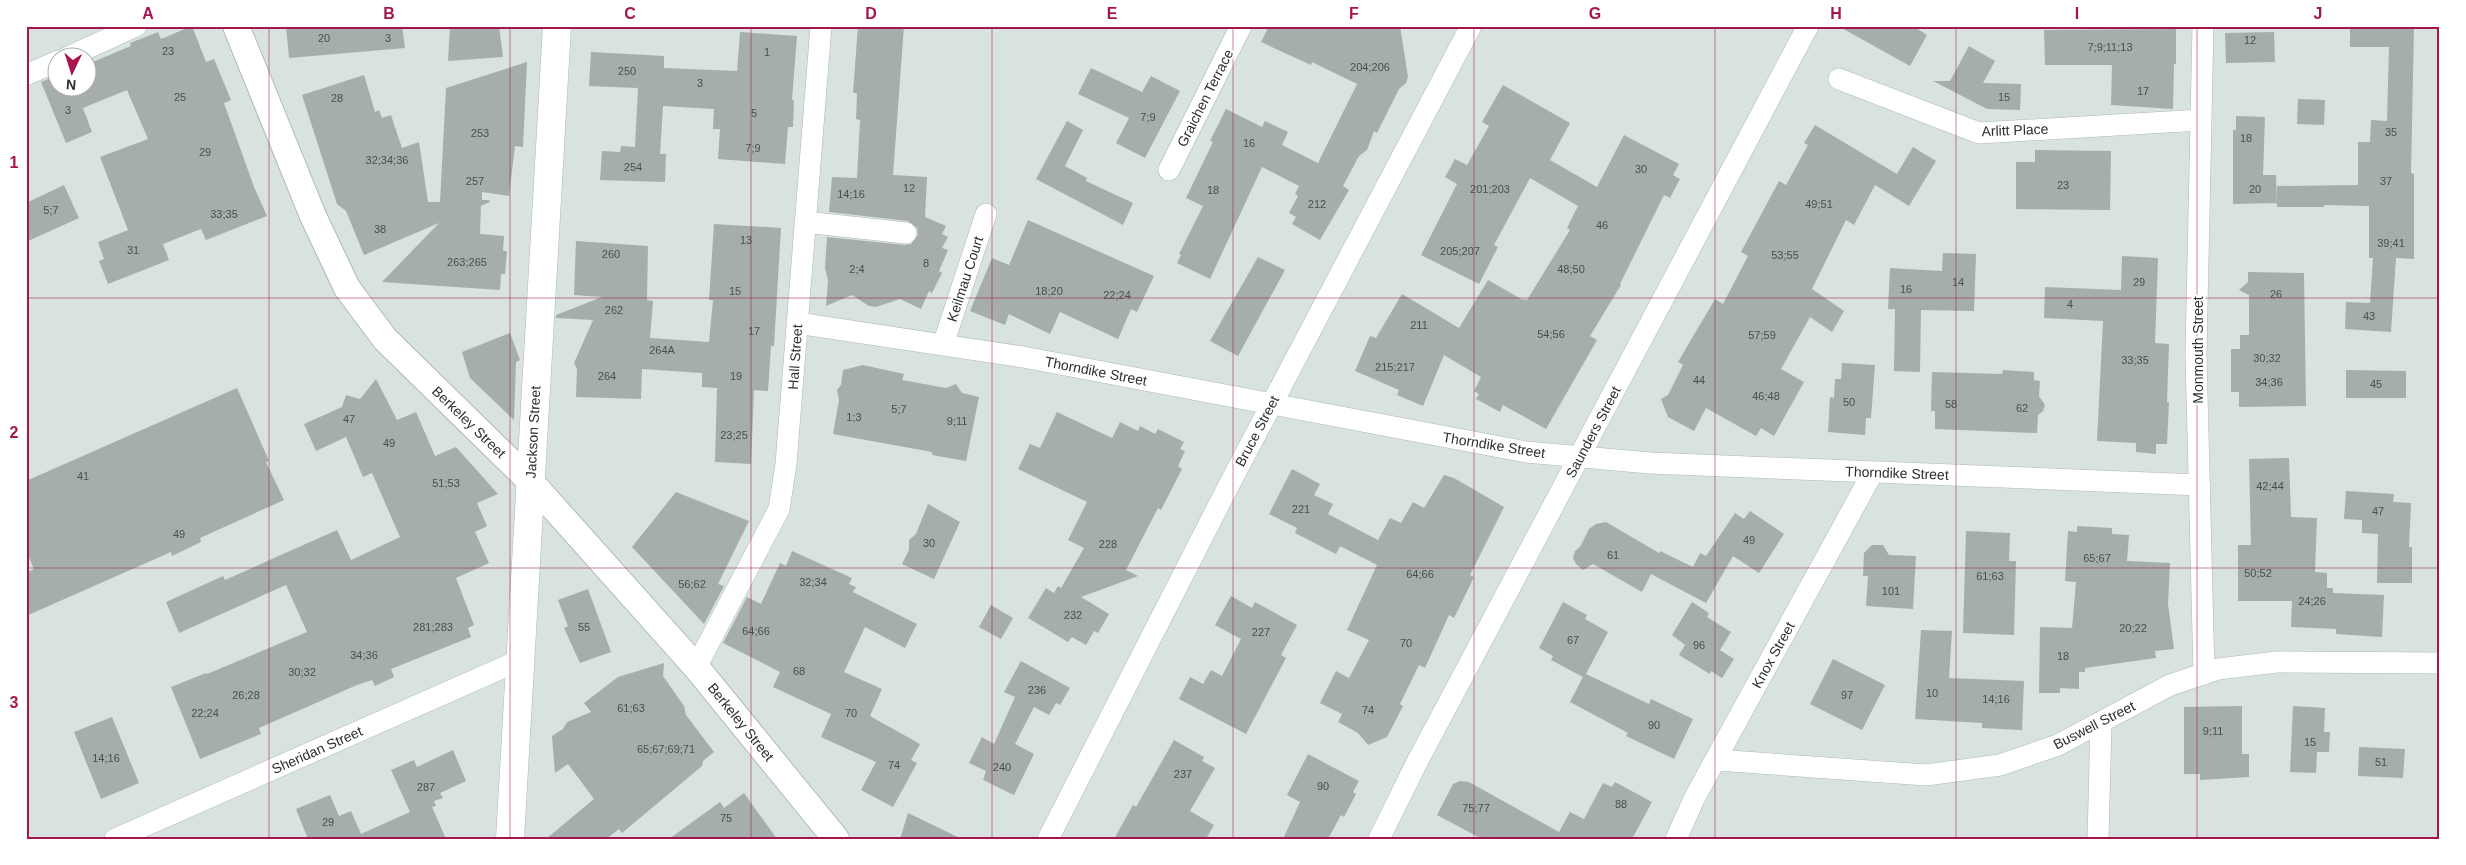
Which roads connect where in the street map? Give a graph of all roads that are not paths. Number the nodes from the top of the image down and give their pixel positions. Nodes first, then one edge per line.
1 (136, 26) edge
2 (236, 26) edge
3 (557, 26) edge
4 (821, 26) edge
5 (1242, 26) edge
6 (1471, 26) edge
7 (1808, 26) edge
8 (2203, 26) edge
9 (88, 48) edge
10 (48, 65) edge
11 (26, 75) edge
12 (1839, 79) dead end
13 (2201, 120) junction
14 (1169, 170) dead end
15 (986, 214) dead end
16 (805, 222) junction
17 (906, 233) dead end
18 (797, 322) junction
19 (943, 345) junction
20 (1271, 406) junction
21 (1579, 457) junction
22 (1873, 472) junction
23 (530, 481) junction
24 (2200, 485) junction
25 (520, 660) junction
26 (2440, 663) edge
27 (696, 667) junction
28 (2204, 674) junction
29 (2101, 724) junction
30 (1716, 760) junction
31 (115, 839) edge
32 (510, 839) edge
33 (836, 839) edge
34 (1048, 839) edge
35 (1380, 839) edge
36 (1676, 839) edge
37 (2098, 839) edge

1 - 9 street
2 - 23 street, Berkeley Street
3 - 23 main road, Jackson Street
4 - 16 street, Hall Street
5 - 14 street, Graichen Terrace
6 - 20 street, Bruce Street
7 - 21 street, Saunders Street
8 - 13 street, Monmouth Street
10 - 11 street
12 - 13 street, Arlitt Place
13 - 24 street, Monmouth Street
15 - 19 street, Keilmau Court
16 - 17 street
16 - 18 street, Hall Street
18 - 19 street, Thorndike Street
18 - 27 street, Hall Street
19 - 20 street, Thorndike Street
20 - 21 street, Thorndike Street
20 - 34 street, Bruce Street
21 - 22 street, Thorndike Street
21 - 35 street, Saunders Street
22 - 24 street, Thorndike Street
22 - 30 street, Knox Street
23 - 25 main road, Jackson Street
23 - 27 street, Berkeley Street
24 - 28 street, Monmouth Street
25 - 31 street, Sheridan Street
25 - 32 main road, Jackson Street
26 - 28 street, Buswell Street
27 - 33 street, Berkeley Street
28 - 29 street, Buswell Street
29 - 30 street, Buswell Street
29 - 37 street
30 - 36 street, Knox Street

